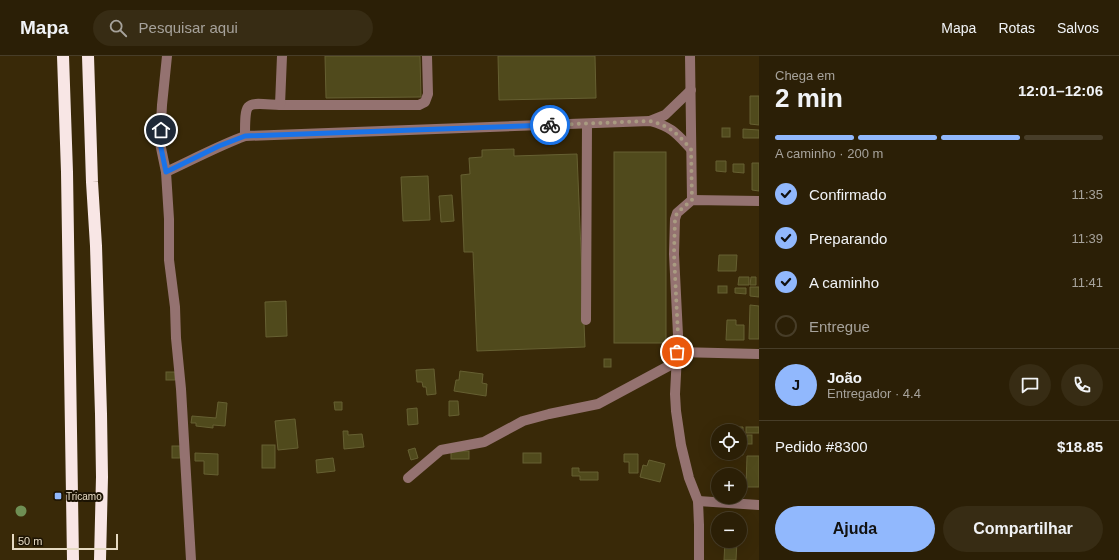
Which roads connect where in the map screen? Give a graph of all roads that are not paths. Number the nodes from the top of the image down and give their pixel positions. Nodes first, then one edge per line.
1 (63, 56) edge
2 (88, 56) edge
3 (167, 56) edge
4 (282, 56) edge
5 (428, 56) edge
6 (690, 56) edge
7 (691, 90) junction
8 (280, 105) junction
9 (650, 121) junction
10 (587, 124) junction
11 (245, 136) junction
12 (691, 149) junction
13 (166, 172) junction
14 (692, 200) junction
15 (759, 201) edge
16 (586, 320) dead end
17 (677, 352) junction
18 (759, 354) edge
19 (676, 362) junction
20 (408, 478) dead end
21 (698, 501) junction
22 (759, 504) edge
23 (72, 560) edge
24 (100, 560) edge
25 (191, 560) edge
26 (699, 560) edge

1 - 23 highway
2 - 24 highway
3 - 13 street
4 - 8 street
5 - 8 street
6 - 7 street
7 - 9 street
7 - 12 street
8 - 11 street
9 - 10 street
9 - 12 street
10 - 11 street
10 - 16 street
11 - 13 street
12 - 14 street
13 - 25 street
14 - 15 street
14 - 17 street
17 - 18 street
17 - 19 street
19 - 20 street
19 - 21 street
21 - 22 street
21 - 26 street

